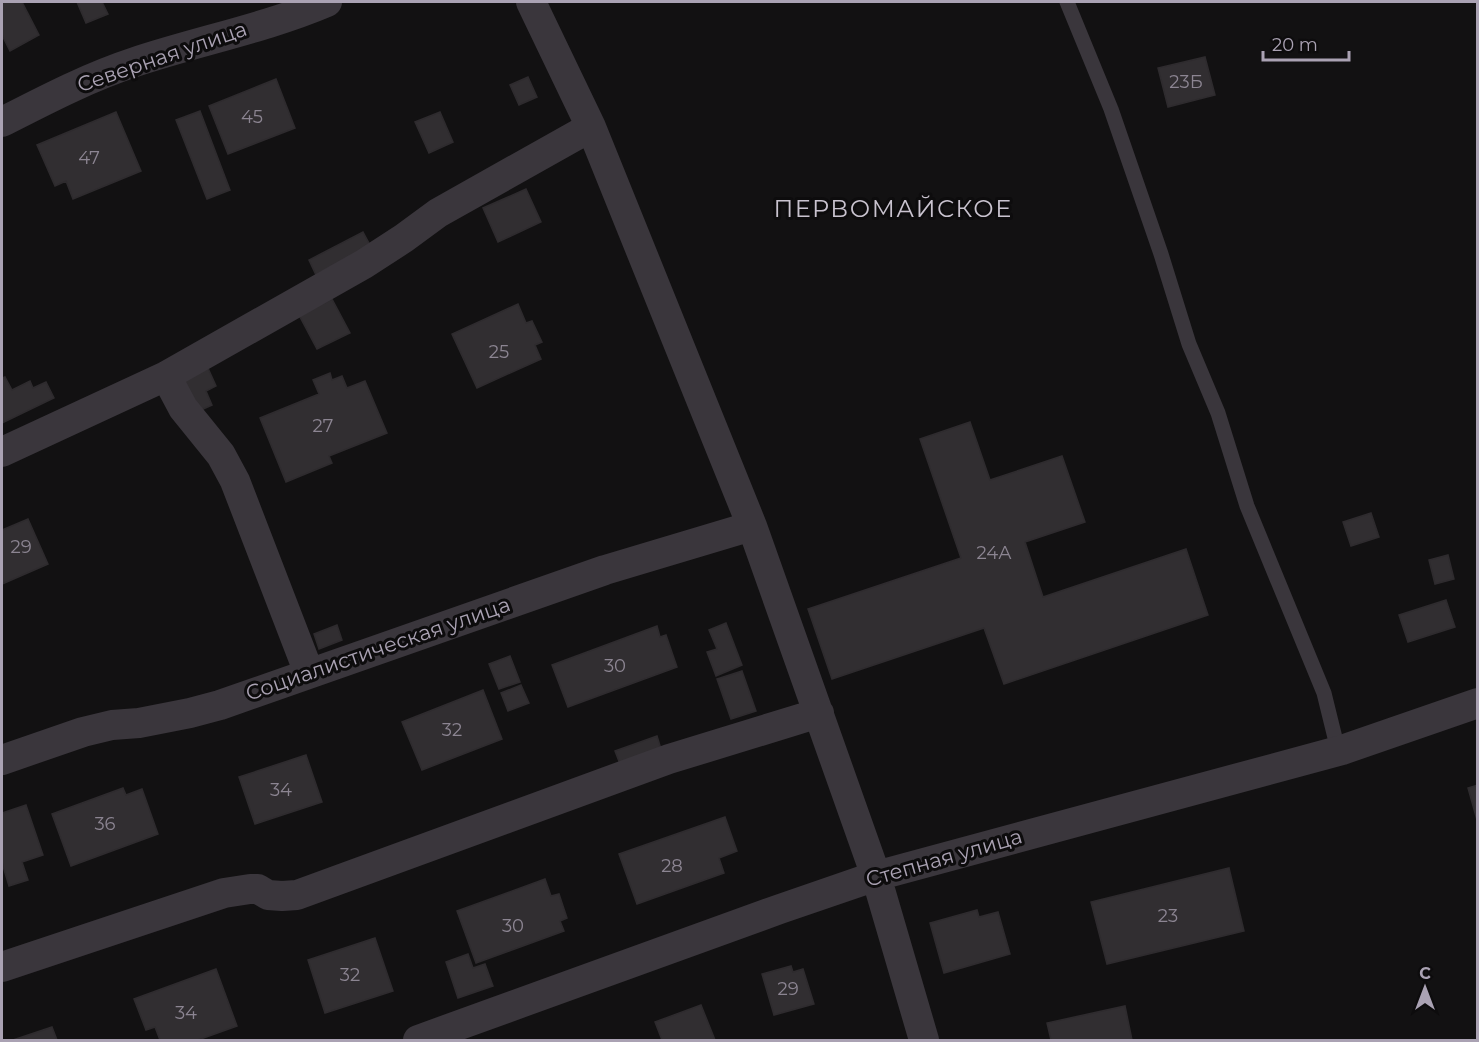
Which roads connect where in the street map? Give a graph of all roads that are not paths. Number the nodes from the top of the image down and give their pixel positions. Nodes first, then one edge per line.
1 (327, 2) edge
2 (531, 2) edge
3 (1067, 2) edge
4 (2, 122) edge
5 (591, 127) junction
6 (166, 376) junction
7 (2, 452) edge
8 (752, 526) junction
9 (309, 673) junction
10 (1478, 703) edge
11 (819, 713) junction
12 (1338, 750) junction
13 (2, 760) edge
14 (876, 876) junction
15 (2, 967) edge
16 (418, 1041) edge
17 (924, 1041) edge

1 - 4 street, Северная улица
2 - 5 street
3 - 12 lane
5 - 6 street
5 - 8 street
6 - 7 street
6 - 9 street
8 - 9 street, Социалистическая улица
8 - 11 street
9 - 13 street, Социалистическая улица
10 - 12 street, Степная улица
11 - 14 street
11 - 15 street
12 - 14 street, Степная улица
14 - 16 street, Степная улица
14 - 17 street

